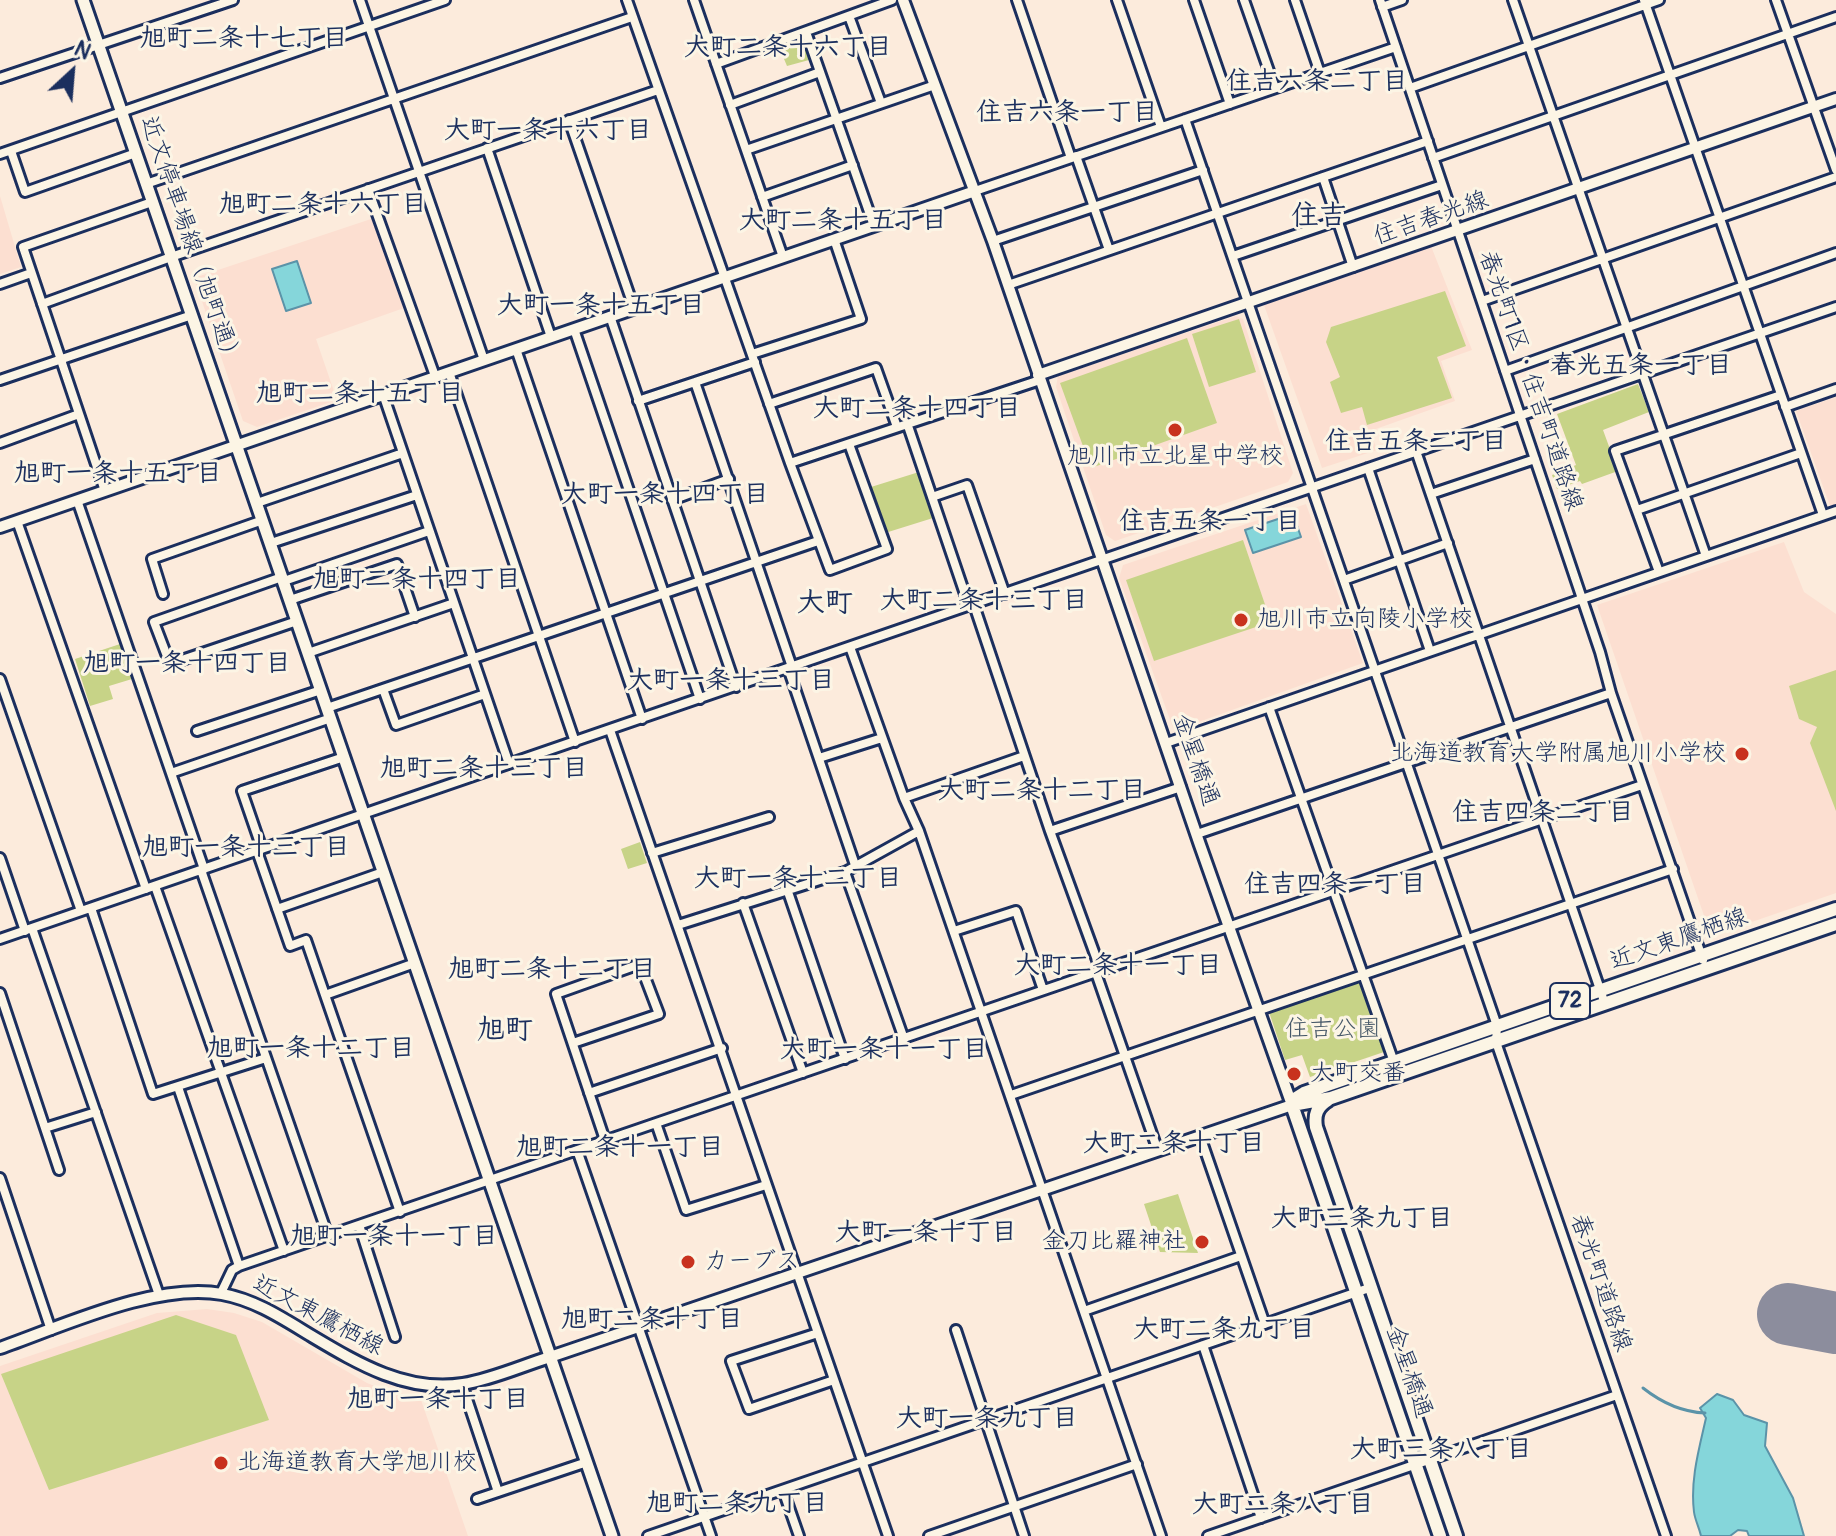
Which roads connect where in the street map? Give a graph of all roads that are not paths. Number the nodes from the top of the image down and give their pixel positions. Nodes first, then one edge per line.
1 (233, 0) edge
2 (360, 0) edge
3 (445, 0) edge
4 (627, 0) edge
5 (694, 0) edge
6 (892, 0) edge
7 (903, 0) edge
8 (1017, 0) edge
9 (1117, 0) edge
10 (1194, 0) edge
11 (1244, 0) edge
12 (1295, 0) edge
13 (1402, 0) edge
14 (1513, 0) edge
15 (1659, 0) edge
16 (1776, 0) edge
17 (1645, 2) edge
18 (84, 3) edge
19 (1381, 4) edge
20 (849, 16) junction
21 (632, 17) junction
22 (1836, 17) edge
23 (370, 27) junction
24 (806, 32) junction
25 (1788, 33) junction
26 (98, 46) junction
27 (1529, 46) junction
28 (1396, 47) junction
29 (716, 64) junction
30 (820, 72) junction
31 (1320, 73) junction
32 (1670, 75) junction
33 (0, 78) edge
34 (935, 85) junction
35 (1275, 88) junction
36 (1410, 88) junction
37 (658, 90) junction
38 (395, 98) junction
39 (1836, 99) edge
40 (881, 103) junction
41 (1230, 104) junction
42 (730, 105) junction
43 (1813, 107) junction
44 (121, 112) junction
45 (1552, 115) junction
46 (836, 119) junction
47 (1185, 119) junction
48 (569, 120) junction
49 (1161, 127) junction
50 (1428, 141) junction
51 (487, 148) junction
52 (1695, 148) junction
53 (746, 150) junction
54 (11, 151) junction
55 (136, 153) junction
56 (0, 154) edge
57 (1073, 157) junction
58 (1433, 158) junction
59 (853, 165) junction
60 (1203, 170) junction
61 (1836, 170) edge
62 (420, 171) junction
63 (1323, 177) junction
64 (1836, 177) edge
65 (146, 184) junction
66 (1442, 185) junction
67 (1578, 188) junction
68 (368, 189) junction
69 (975, 191) junction
70 (762, 197) junction
71 (152, 202) junction
72 (1094, 207) junction
73 (1218, 212) junction
74 (1720, 218) junction
75 (1337, 221) junction
76 (874, 226) junction
77 (1458, 231) junction
78 (834, 239) junction
79 (993, 241) junction
80 (1109, 250) junction
81 (1836, 253) edge
82 (1233, 256) junction
83 (171, 257) junction
84 (783, 257) junction
85 (1603, 260) junction
86 (1353, 267) junction
87 (31, 273) junction
88 (724, 277) junction
89 (0, 284) edge
90 (1008, 285) junction
91 (1743, 287) junction
92 (1482, 301) junction
93 (1249, 302) junction
94 (42, 304) junction
95 (1836, 307) edge
96 (634, 308) junction
97 (192, 315) junction
98 (610, 316) junction
99 (1626, 328) junction
100 (574, 329) junction
101 (1759, 333) junction
102 (551, 337) junction
103 (516, 349) junction
104 (754, 358) junction
105 (61, 359) junction
106 (484, 360) junction
107 (1505, 371) junction
108 (449, 372) junction
109 (1642, 374) junction
110 (435, 376) junction
111 (1039, 378) junction
112 (0, 380) edge
113 (695, 382) junction
114 (1836, 389) edge
115 (383, 394) junction
116 (1781, 395) junction
117 (638, 401) junction
118 (769, 404) junction
119 (1785, 407) junction
120 (79, 414) junction
121 (1520, 416) junction
122 (907, 423) junction
123 (897, 427) junction
124 (1663, 435) junction
125 (0, 443) edge
126 (849, 444) junction
127 (237, 445) junction
128 (1416, 451) junction
129 (403, 453) junction
130 (1801, 453) junction
131 (1535, 459) junction
132 (790, 463) junction
133 (1368, 468) junction
134 (729, 479) junction
135 (1313, 488) junction
136 (105, 491) junction
137 (1684, 493) junction
138 (1431, 494) junction
139 (417, 495) junction
140 (932, 497) junction
141 (77, 500) junction
142 (672, 500) junction
143 (257, 503) junction
144 (1637, 510) junction
145 (1836, 511) edge
146 (1823, 515) junction
147 (263, 520) junction
148 (17, 521) junction
149 (0, 527) edge
150 (429, 531) junction
151 (818, 541) junction
152 (271, 543) junction
153 (1448, 543) junction
154 (1706, 556) junction
155 (1103, 560) junction
156 (1400, 561) junction
157 (757, 562) junction
158 (1659, 572) junction
159 (283, 579) junction
160 (1344, 580) junction
161 (699, 582) junction
162 (665, 593) junction
163 (163, 594) dead end
164 (1005, 594) junction
165 (1582, 598) junction
166 (290, 600) junction
167 (454, 603) junction
168 (971, 606) junction
169 (605, 613) junction
170 (415, 617) junction
171 (297, 621) junction
172 (539, 635) junction
173 (1479, 635) junction
174 (850, 647) junction
175 (1430, 651) junction
176 (308, 653) junction
177 (473, 657) junction
178 (790, 668) junction
179 (1375, 670) junction
180 (0, 679) edge
181 (736, 687) junction
182 (383, 689) junction
183 (321, 690) junction
184 (1611, 693) junction
185 (485, 694) junction
186 (700, 699) junction
187 (1269, 707) junction
188 (329, 713) junction
189 (642, 719) junction
190 (1511, 726) junction
191 (610, 730) junction
192 (197, 731) dead end
193 (882, 738) junction
194 (575, 742) junction
195 (1166, 743) junction
196 (1024, 756) junction
197 (344, 757) junction
198 (819, 758) junction
199 (1407, 762) junction
200 (509, 764) junction
201 (171, 773) junction
202 (1642, 785) junction
203 (1181, 787) junction
204 (904, 798) junction
205 (1303, 798) junction
206 (364, 814) junction
207 (769, 817) dead end
208 (1542, 818) junction
209 (919, 831) junction
210 (1050, 831) junction
211 (1197, 834) junction
212 (259, 850) junction
213 (652, 853) junction
214 (1438, 853) junction
215 (0, 859) edge
216 (855, 865) junction
217 (1673, 869) junction
218 (203, 870) junction
219 (383, 872) junction
220 (845, 872) junction
221 (150, 888) junction
222 (787, 889) junction
223 (1333, 890) junction
224 (743, 903) junction
225 (1572, 903) junction
226 (91, 908) junction
227 (277, 909) junction
228 (1836, 909) edge
229 (81, 911) junction
230 (1836, 924) edge
231 (678, 925) junction
232 (1229, 926) junction
233 (29, 930) junction
234 (954, 931) junction
235 (0, 939) edge
236 (1467, 940) junction
237 (1702, 956) junction
238 (415, 963) junction
239 (1706, 969) junction
240 (1098, 972) junction
241 (1362, 976) junction
242 (1043, 990) junction
243 (1601, 991) junction
244 (0, 993) edge
245 (325, 995) junction
246 (1605, 1004) junction
247 (1258, 1010) junction
248 (981, 1013) junction
249 (1497, 1026) junction
250 (904, 1039) junction
251 (1496, 1042) junction
252 (573, 1043) junction
253 (722, 1048) junction
254 (1124, 1057) junction
255 (266, 1058) junction
256 (845, 1059) junction
257 (1394, 1062) junction
258 (221, 1072) junction
259 (803, 1073) junction
260 (1399, 1076) junction
261 (178, 1087) junction
262 (589, 1093) junction
263 (737, 1095) junction
264 (1011, 1095) junction
265 (1331, 1098) junction
266 (1292, 1105) junction
267 (96, 1112) junction
268 (656, 1123) junction
269 (1316, 1127) junction
270 (45, 1128) junction
271 (1200, 1136) junction
272 (605, 1140) junction
273 (577, 1150) junction
274 (1158, 1151) junction
275 (59, 1170) dead end
276 (0, 1178) edge
277 (490, 1180) junction
278 (766, 1185) junction
279 (1042, 1191) junction
280 (400, 1212) junction
281 (359, 1225) junction
282 (328, 1236) junction
283 (284, 1251) junction
284 (1241, 1256) junction
285 (239, 1266) junction
286 (797, 1273) junction
287 (1372, 1287) junction
288 (1357, 1292) junction
289 (221, 1293) junction
290 (159, 1295) junction
291 (1084, 1311) junction
292 (1265, 1324) junction
293 (639, 1326) junction
294 (51, 1330) junction
295 (956, 1330) dead end
296 (818, 1333) junction
297 (395, 1337) dead end
298 (1203, 1345) junction
299 (0, 1348) edge
300 (550, 1357) junction
301 (1107, 1378) junction
302 (834, 1380) junction
303 (462, 1384) junction
304 (1617, 1395) junction
305 (985, 1421) junction
306 (1429, 1461) junction
307 (587, 1462) junction
308 (863, 1463) junction
309 (1137, 1464) junction
310 (1414, 1465) junction
311 (783, 1490) junction
312 (498, 1492) junction
313 (477, 1499) dead end
314 (1014, 1507) junction
315 (705, 1517) junction
316 (1261, 1518) junction
317 (612, 1536) edge
318 (648, 1536) edge
319 (711, 1536) edge
320 (799, 1536) edge
321 (888, 1536) edge
322 (929, 1536) edge
323 (1024, 1536) edge
324 (1161, 1536) edge
325 (1208, 1536) edge
326 (1440, 1536) edge
327 (1456, 1536) edge
328 (1666, 1536) edge

1 - 26 street
2 - 23 street
3 - 23 street
4 - 21 street
5 - 29 street
6 - 20 street
7 - 34 street, 金星橋通
8 - 57 street
9 - 49 street
10 - 41 street
11 - 35 street
12 - 31 street
13 - 19 street
14 - 27 street
15 - 17 street
16 - 25 street
17 - 27 street
17 - 32 street
18 - 26 main road, 近文停車場線（旭町通）
19 - 28 street, 春光町1区・住吉町道路線
20 - 24 street
20 - 40 street
21 - 37 street
21 - 38 street
22 - 25 street
23 - 38 street
23 - 44 street
24 - 29 street
24 - 30 street
25 - 32 street
25 - 43 street
26 - 33 street
26 - 44 main road, 近文停車場線（旭町通）
27 - 36 street
27 - 45 street
28 - 31 street
28 - 36 street, 春光町1区・住吉町道路線
29 - 42 street
30 - 42 street
30 - 46 street
31 - 35 street
32 - 45 street
32 - 52 street
34 - 40 street
34 - 69 street, 金星橋通
35 - 41 street
36 - 50 street, 春光町1区・住吉町道路線
37 - 48 street
37 - 88 street
38 - 62 street
38 - 65 street
39 - 43 street, 住吉春光線
40 - 46 street
41 - 47 street
42 - 53 street
43 - 52 street, 住吉春光線
43 - 61 street
44 - 54 street
44 - 55 main road, 近文停車場線（旭町通）
45 - 58 street
45 - 67 street
46 - 53 street
46 - 59 street
47 - 49 street
47 - 60 street
48 - 51 street
48 - 96 street
49 - 57 street
50 - 58 street, 春光町1区・住吉町道路線
50 - 63 street
51 - 62 street
51 - 102 street
52 - 67 street, 住吉春光線
52 - 74 street
53 - 70 street
54 - 55 street
54 - 56 street
55 - 65 main road, 近文停車場線（旭町通）
57 - 69 street
57 - 72 street
58 - 66 street, 春光町1区・住吉町道路線
59 - 70 street
59 - 76 street
60 - 72 street
60 - 73 street
62 - 68 street
62 - 106 street
63 - 73 street
63 - 75 street
64 - 74 street
65 - 71 main road, 近文停車場線（旭町通）
66 - 75 street
66 - 77 street, 春光町1区・住吉町道路線
67 - 77 street, 住吉春光線
67 - 85 street
68 - 83 street
68 - 110 street
69 - 76 street
69 - 79 street, 金星橋通
70 - 84 street
71 - 83 main road, 近文停車場線（旭町通）
71 - 87 street
72 - 79 street
72 - 80 street
73 - 80 street
73 - 82 street
74 - 85 street
74 - 91 street
75 - 82 street
75 - 86 street
76 - 78 street
77 - 86 street, 住吉春光線
77 - 92 street, 春光町1区・住吉町道路線
78 - 84 street
78 - 104 street
79 - 90 street, 金星橋通
80 - 90 street
81 - 91 street
82 - 93 street
83 - 94 street
83 - 97 main road, 近文停車場線（旭町通）
84 - 88 street
85 - 92 street
85 - 99 street
86 - 93 street, 住吉春光線
87 - 89 street
87 - 94 street
88 - 96 street
88 - 104 street
90 - 111 street, 金星橋通
91 - 99 street
91 - 101 street
92 - 107 street, 春光町1区・住吉町道路線
93 - 111 street, 住吉春光線
93 - 135 street
94 - 105 street
95 - 101 street
96 - 98 street
97 - 105 street
97 - 127 main road, 近文停車場線（旭町通）
98 - 100 street
98 - 117 street
99 - 107 street
99 - 109 street
100 - 102 street
100 - 162 street
101 - 109 street
101 - 116 street
102 - 103 street
103 - 106 street
103 - 169 street
104 - 113 street
104 - 118 street
105 - 112 street
105 - 120 street
106 - 108 street
107 - 121 street, 春光町1区・住吉町道路線
108 - 110 street
108 - 172 street
109 - 121 street
109 - 124 street
110 - 115 street
111 - 122 street
111 - 155 street, 金星橋通
113 - 117 street
113 - 134 street
114 - 119 street
115 - 127 street
115 - 129 street
116 - 119 street
116 - 124 street
117 - 142 street
118 - 123 street
118 - 132 street
119 - 130 street
120 - 125 street
120 - 136 street
121 - 128 street
121 - 131 street, 春光町1区・住吉町道路線
122 - 123 street
122 - 140 street
123 - 126 street
124 - 137 street
124 - 144 street
126 - 132 street
126 - 151 street
127 - 136 street
127 - 143 main road, 近文停車場線（旭町通）
128 - 133 street
128 - 138 street
129 - 139 street
129 - 143 street
130 - 137 street
130 - 146 street
131 - 138 street
131 - 165 street, 春光町1区・住吉町道路線
132 - 151 street
133 - 135 street
133 - 156 street
134 - 142 street
134 - 157 street
135 - 155 street
135 - 160 street
136 - 141 street
137 - 144 street
137 - 154 street
138 - 153 street
139 - 150 street
139 - 152 street
140 - 164 street
140 - 168 street
141 - 148 street
141 - 201 street
142 - 161 street
143 - 147 main road, 近文停車場線（旭町通）
144 - 158 street
145 - 146 street
146 - 154 street
147 - 152 main road, 近文停車場線（旭町通）
147 - 163 street
148 - 149 street
148 - 221 street
150 - 159 street
150 - 167 street
151 - 157 street
152 - 159 main road, 近文停車場線（旭町通）
153 - 156 street
153 - 173 street
154 - 158 street
155 - 164 street
155 - 195 street, 金星橋通
156 - 160 street
156 - 175 street
157 - 161 street
157 - 178 street
158 - 165 street
159 - 166 main road, 近文停車場線（旭町通）
159 - 171 street
160 - 179 street
161 - 162 street
161 - 181 street
162 - 169 street
162 - 186 street
164 - 168 street
165 - 173 street
165 - 184 street, 春光町1区・住吉町道路線
166 - 170 street
166 - 171 main road, 近文停車場線（旭町通）
167 - 170 street
167 - 177 street
168 - 174 street
168 - 196 street
169 - 172 street
169 - 189 street
170 - 176 street
171 - 176 main road, 近文停車場線（旭町通）
172 - 177 street
172 - 194 street
173 - 175 street
173 - 190 street
174 - 178 street
174 - 193 street
175 - 179 street
176 - 183 main road, 近文停車場線（旭町通）
177 - 182 street
177 - 185 street
178 - 181 street
178 - 198 street
179 - 187 street
179 - 199 street
180 - 229 street
181 - 186 street
182 - 185 street
182 - 188 street
183 - 188 main road, 近文停車場線（旭町通）
183 - 192 street
184 - 190 street
184 - 202 street, 春光町1区・住吉町道路線
185 - 200 street
186 - 189 street
187 - 195 street
187 - 205 street
188 - 197 main road, 近文停車場線（旭町通）
188 - 201 street
189 - 191 street
190 - 199 street
190 - 208 street
191 - 194 street
191 - 213 street
193 - 198 street
193 - 204 street
194 - 200 street
195 - 203 street, 金星橋通
196 - 204 street
196 - 210 street
197 - 206 main road, 近文停車場線（旭町通）
197 - 212 street
198 - 216 street
199 - 205 street
199 - 214 street
200 - 206 street
201 - 218 street
202 - 208 street
202 - 217 street, 春光町1区・住吉町道路線
203 - 210 street
203 - 211 street, 金星橋通
204 - 209 street
205 - 211 street
205 - 223 street
206 - 212 street
206 - 219 main road, 近文停車場線（旭町通）
207 - 213 street
208 - 214 street
208 - 225 street
209 - 216 street
209 - 234 street
210 - 240 street
211 - 232 street, 金星橋通
212 - 218 street
212 - 227 street
213 - 231 street
214 - 223 street
214 - 236 street
215 - 233 street
216 - 220 street
217 - 225 street
217 - 237 street, 春光町1区・住吉町道路線
218 - 221 street
218 - 255 street
219 - 227 street
219 - 238 main road, 近文停車場線（旭町通）
220 - 222 street
220 - 250 street
221 - 226 street
221 - 258 street
222 - 224 street
222 - 256 street
223 - 232 street
223 - 241 street
224 - 231 street
224 - 259 street
225 - 236 street
225 - 243 street
226 - 229 street
226 - 261 street
227 - 245 street
228 - 237 main road, 近文東鷹栖線 / 72
229 - 233 street
230 - 239 main road, 近文東鷹栖線 / 72
231 - 253 street
232 - 240 street
232 - 247 street, 金星橋通
233 - 235 street
233 - 267 street
234 - 242 street
234 - 248 street
236 - 241 street
236 - 249 street
237 - 239 street, 春光町1区・住吉町道路線
237 - 243 main road, 近文東鷹栖線 / 72
238 - 245 street
238 - 277 main road, 近文停車場線（旭町通）
239 - 246 main road, 近文東鷹栖線 / 72
240 - 242 street
240 - 254 street
241 - 247 street
241 - 257 street
242 - 248 street
243 - 246 street
243 - 249 main road, 近文東鷹栖線 / 72
244 - 270 street
245 - 280 street
246 - 251 main road, 近文東鷹栖線 / 72
247 - 254 street
247 - 266 street, 金星橋通
248 - 250 street
248 - 264 street
249 - 251 street
249 - 257 main road, 近文東鷹栖線 / 72
250 - 256 street
251 - 260 main road, 近文東鷹栖線 / 72
251 - 304 street, 春光町道路線
252 - 252 street
252 - 262 street
253 - 262 street
253 - 263 street
254 - 264 street
254 - 274 street
255 - 258 street
255 - 282 street
256 - 259 street
257 - 260 street
257 - 266 main road, 近文東鷹栖線 / 72
258 - 261 street
258 - 283 street
259 - 263 street
260 - 265 main road, 近文東鷹栖線 / 72
261 - 285 street
262 - 272 street
263 - 268 street
263 - 278 street
264 - 279 street
265 - 266 main road, 72
265 - 269 main road
266 - 269 main road
266 - 271 street, 近文東鷹栖線
266 - 288 main road, 金星橋通
267 - 270 street
267 - 290 street
268 - 272 street
268 - 278 street
269 - 287 main road, 金星橋通
270 - 275 street
271 - 274 street, 近文東鷹栖線
271 - 284 street
272 - 273 street
273 - 277 street
273 - 293 street
274 - 279 street, 近文東鷹栖線
276 - 294 street
277 - 280 street
277 - 300 main road, 近文停車場線（旭町通）
278 - 286 street
279 - 286 street, 近文東鷹栖線
279 - 291 street
280 - 281 street
281 - 282 street
281 - 297 street
282 - 283 street
283 - 285 street
284 - 291 street
284 - 292 street
285 - 289 street
286 - 293 street, 近文東鷹栖線
286 - 296 street
287 - 288 street
287 - 306 main road, 金星橋通
288 - 292 street
288 - 310 main road, 金星橋通
289 - 290 street, 近文東鷹栖線
289 - 303 street, 近文東鷹栖線
290 - 294 street, 近文東鷹栖線
291 - 301 street
292 - 298 street
293 - 300 street, 近文東鷹栖線
293 - 315 street
294 - 299 street, 近文東鷹栖線
295 - 305 street
296 - 302 street
296 - 302 street
298 - 301 street
298 - 316 street
300 - 303 street, 近文東鷹栖線
300 - 307 main road, 近文停車場線（旭町通）
301 - 305 street
301 - 309 street
302 - 308 street
303 - 312 street
304 - 306 street
304 - 328 street, 春光町道路線
305 - 308 street
305 - 314 street
306 - 310 street
306 - 327 main road, 金星橋通
307 - 312 street
307 - 317 main road, 近文停車場線（旭町通）
308 - 311 street
308 - 321 street
309 - 314 street
309 - 324 street
310 - 316 street
310 - 326 main road, 金星橋通
311 - 315 street
311 - 320 street
312 - 313 street
314 - 322 street
314 - 323 street
315 - 318 street
315 - 319 street
316 - 325 street

